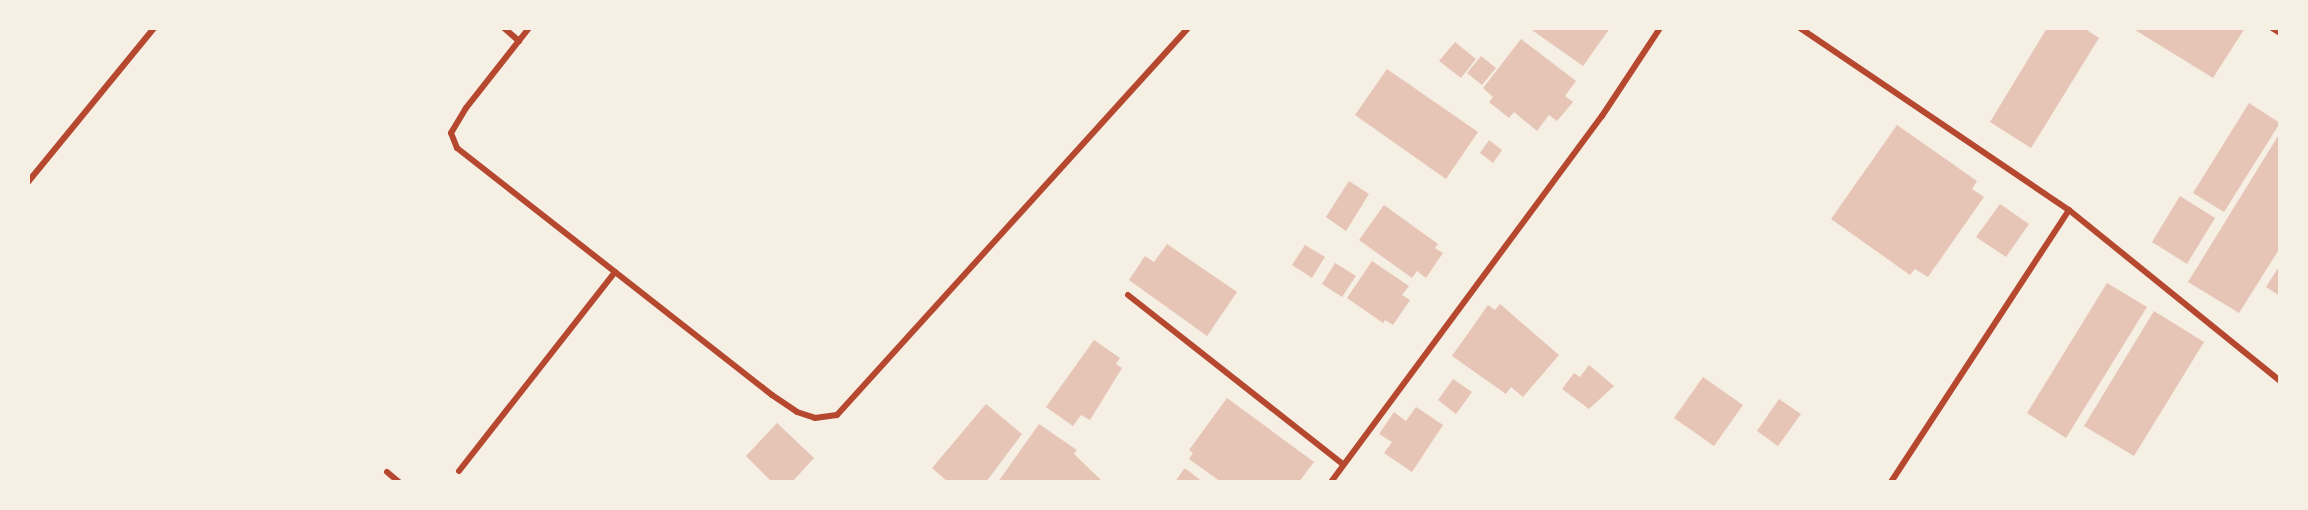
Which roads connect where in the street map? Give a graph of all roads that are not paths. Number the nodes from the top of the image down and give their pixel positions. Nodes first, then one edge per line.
1 (154, 28) edge
2 (504, 28) edge
3 (529, 28) edge
4 (1188, 28) edge
5 (1660, 28) edge
6 (1800, 28) edge
7 (2272, 28) edge
8 (2280, 33) edge
9 (519, 40) junction
10 (28, 182) edge
11 (2069, 210) junction
12 (615, 272) junction
13 (1128, 295) dead end
14 (2280, 381) edge
15 (1343, 464) junction
16 (459, 471) dead end
17 (387, 472) dead end
18 (399, 482) edge
19 (1331, 482) edge
20 (1891, 482) edge

1 - 10 street
2 - 9 street
3 - 9 street
4 - 12 street
5 - 15 street
6 - 11 street
7 - 8 street
9 - 12 street
11 - 14 street
11 - 20 street
12 - 16 street
13 - 15 street
15 - 19 street
17 - 18 street

